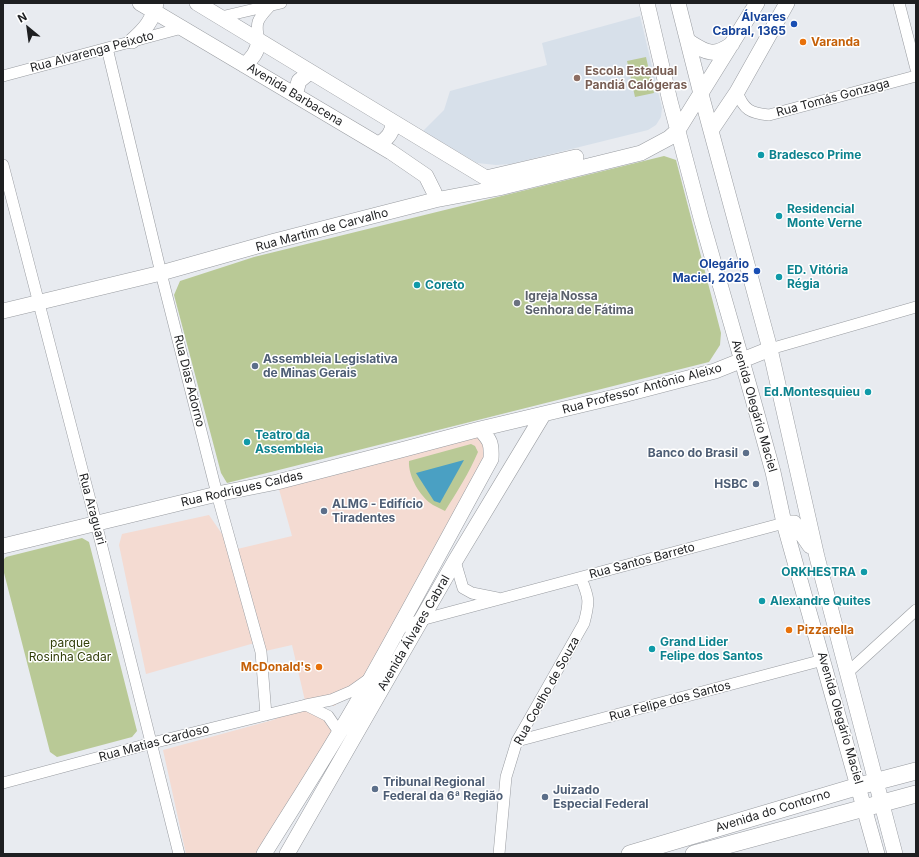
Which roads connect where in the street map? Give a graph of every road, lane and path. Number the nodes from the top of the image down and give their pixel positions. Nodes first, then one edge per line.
1 (140, 3) edge
2 (197, 3) edge
3 (281, 3) edge
4 (647, 3) edge
5 (678, 3) edge
6 (757, 3) edge
7 (787, 3) edge
8 (899, 3) edge
9 (270, 6) junction
10 (156, 7) edge
11 (221, 17) junction
12 (182, 28) junction
13 (132, 41) junction
14 (259, 41) junction
15 (688, 41) junction
16 (732, 43) junction
17 (107, 48) junction
18 (244, 65) junction
19 (916, 69) edge
20 (310, 72) junction
21 (3, 76) edge
22 (916, 76) edge
23 (737, 92) junction
24 (701, 94) junction
25 (295, 95) junction
26 (393, 122) junction
27 (712, 129) junction
28 (406, 130) junction
29 (678, 130) junction
30 (385, 148) junction
31 (641, 153) junction
32 (3, 165) edge
33 (435, 200) junction
34 (162, 273) junction
35 (38, 302) junction
36 (916, 307) edge
37 (3, 311) edge
38 (770, 349) junction
39 (742, 361) junction
40 (543, 415) junction
41 (480, 429) junction
42 (217, 494) junction
43 (96, 523) junction
44 (784, 523) junction
45 (3, 546) edge
46 (817, 557) junction
47 (455, 561) junction
48 (581, 578) junction
49 (499, 599) junction
50 (916, 610) edge
51 (421, 620) junction
52 (397, 629) junction
53 (823, 660) junction
54 (847, 673) junction
55 (371, 678) junction
56 (306, 705) junction
57 (266, 715) junction
58 (339, 732) junction
59 (517, 741) junction
60 (152, 743) junction
61 (916, 771) edge
62 (875, 782) junction
63 (3, 783) edge
64 (859, 786) junction
65 (916, 794) edge
66 (881, 803) junction
67 (865, 807) junction
68 (305, 824) junction
69 (179, 854) edge
70 (264, 854) edge
71 (287, 854) edge
72 (499, 854) edge
73 (630, 854) edge
74 (694, 854) edge
75 (877, 854) edge
76 (895, 854) edge

1 - 10 main road, Avenida Barbacena
2 - 11 main road
3 - 9 street
4 - 29 main road, Avenida Olegário Maciel
5 - 15 main road, Avenida Olegário Maciel
6 - 16 main road
7 - 23 main road
8 - 19 street
9 - 11 street
9 - 14 street
10 - 12 main road, Avenida Barbacena
10 - 13 main road
11 - 14 main road
12 - 13 street, Rua Alvarenga Peixoto
12 - 18 main road, Avenida Barbacena
13 - 17 street, Rua Alvarenga Peixoto
14 - 18 main road
14 - 20 main road
15 - 16 main road
15 - 24 main road, Avenida Olegário Maciel
16 - 24 main road
17 - 21 street, Rua Alvarenga Peixoto
17 - 34 street, Rua Dias Adorno
18 - 25 main road, Avenida Barbacena
20 - 25 main road
20 - 26 main road
22 - 23 street, Rua Tomás Gonzaga
23 - 27 main road
24 - 27 main road, Avenida Olegário Maciel
24 - 29 main road
25 - 30 main road, Avenida Barbacena
26 - 28 main road
26 - 30 main road
27 - 38 main road, Avenida Olegário Maciel
28 - 30 main road
28 - 31 main road
29 - 31 main road, Rua Martim de Carvalho
29 - 39 main road, Avenida Olegário Maciel
30 - 33 main road, Avenida Barbacena
31 - 33 main road, Rua Martim de Carvalho
32 - 35 street, Rua Araguari
33 - 34 main road, Rua Martim de Carvalho
34 - 35 main road, Rua Martim de Carvalho
34 - 42 street, Rua Dias Adorno
35 - 37 main road, Rua Martim de Carvalho
35 - 43 street, Rua Araguari
36 - 38 street, Rua Professor Antônio Aleixo
38 - 39 main road, Rua Professor Antônio Aleixo
38 - 46 main road, Avenida Olegário Maciel
39 - 40 main road, Rua Professor Antônio Aleixo
39 - 44 main road, Avenida Olegário Maciel
40 - 41 main road, Rua Professor Antônio Aleixo
40 - 47 main road, Avenida Álvares Cabral
41 - 42 main road, Rua Rodrigues Caldas
41 - 52 main road, Avenida Álvares Cabral
42 - 43 main road, Rua Rodrigues Caldas
42 - 57 street, Rua Dias Adorno
43 - 45 main road, Rua Rodrigues Caldas
43 - 60 street, Rua Araguari
44 - 46 main road
44 - 48 street, Rua Santos Barreto
44 - 53 main road, Avenida Olegário Maciel
46 - 54 main road, Avenida Olegário Maciel
47 - 49 street, Rua Santos Barreto
47 - 51 main road, Avenida Álvares Cabral
48 - 49 street, Rua Santos Barreto
48 - 59 street, Rua Coelho de Souza
49 - 51 street, Rua Santos Barreto
50 - 54 street
51 - 52 street, Rua Santos Barreto
51 - 68 main road, Avenida Álvares Cabral
52 - 55 main road, Avenida Álvares Cabral
53 - 59 street, Rua Felipe dos Santos
53 - 64 main road, Avenida Olegário Maciel
54 - 62 main road, Avenida Olegário Maciel
55 - 56 street, Rua Matias Cardoso
55 - 58 main road, Avenida Álvares Cabral
56 - 57 street, Rua Matias Cardoso
56 - 58 street
57 - 60 street, Rua Matias Cardoso
58 - 68 main road
58 - 70 main road, Avenida Álvares Cabral
59 - 72 street, Rua Coelho de Souza
60 - 63 street, Rua Matias Cardoso
60 - 69 street, Rua Araguari
61 - 62 main road, Avenida do Contorno
62 - 64 main road, Avenida do Contorno
62 - 66 main road, Avenida Olegário Maciel
64 - 67 main road, Avenida Olegário Maciel
64 - 73 main road, Avenida do Contorno
65 - 66 main road, Avenida do Contorno
66 - 67 main road, Avenida do Contorno
66 - 76 main road, Avenida Olegário Maciel
67 - 74 main road, Avenida do Contorno
67 - 75 main road, Avenida Olegário Maciel
68 - 71 main road, Avenida Álvares Cabral

